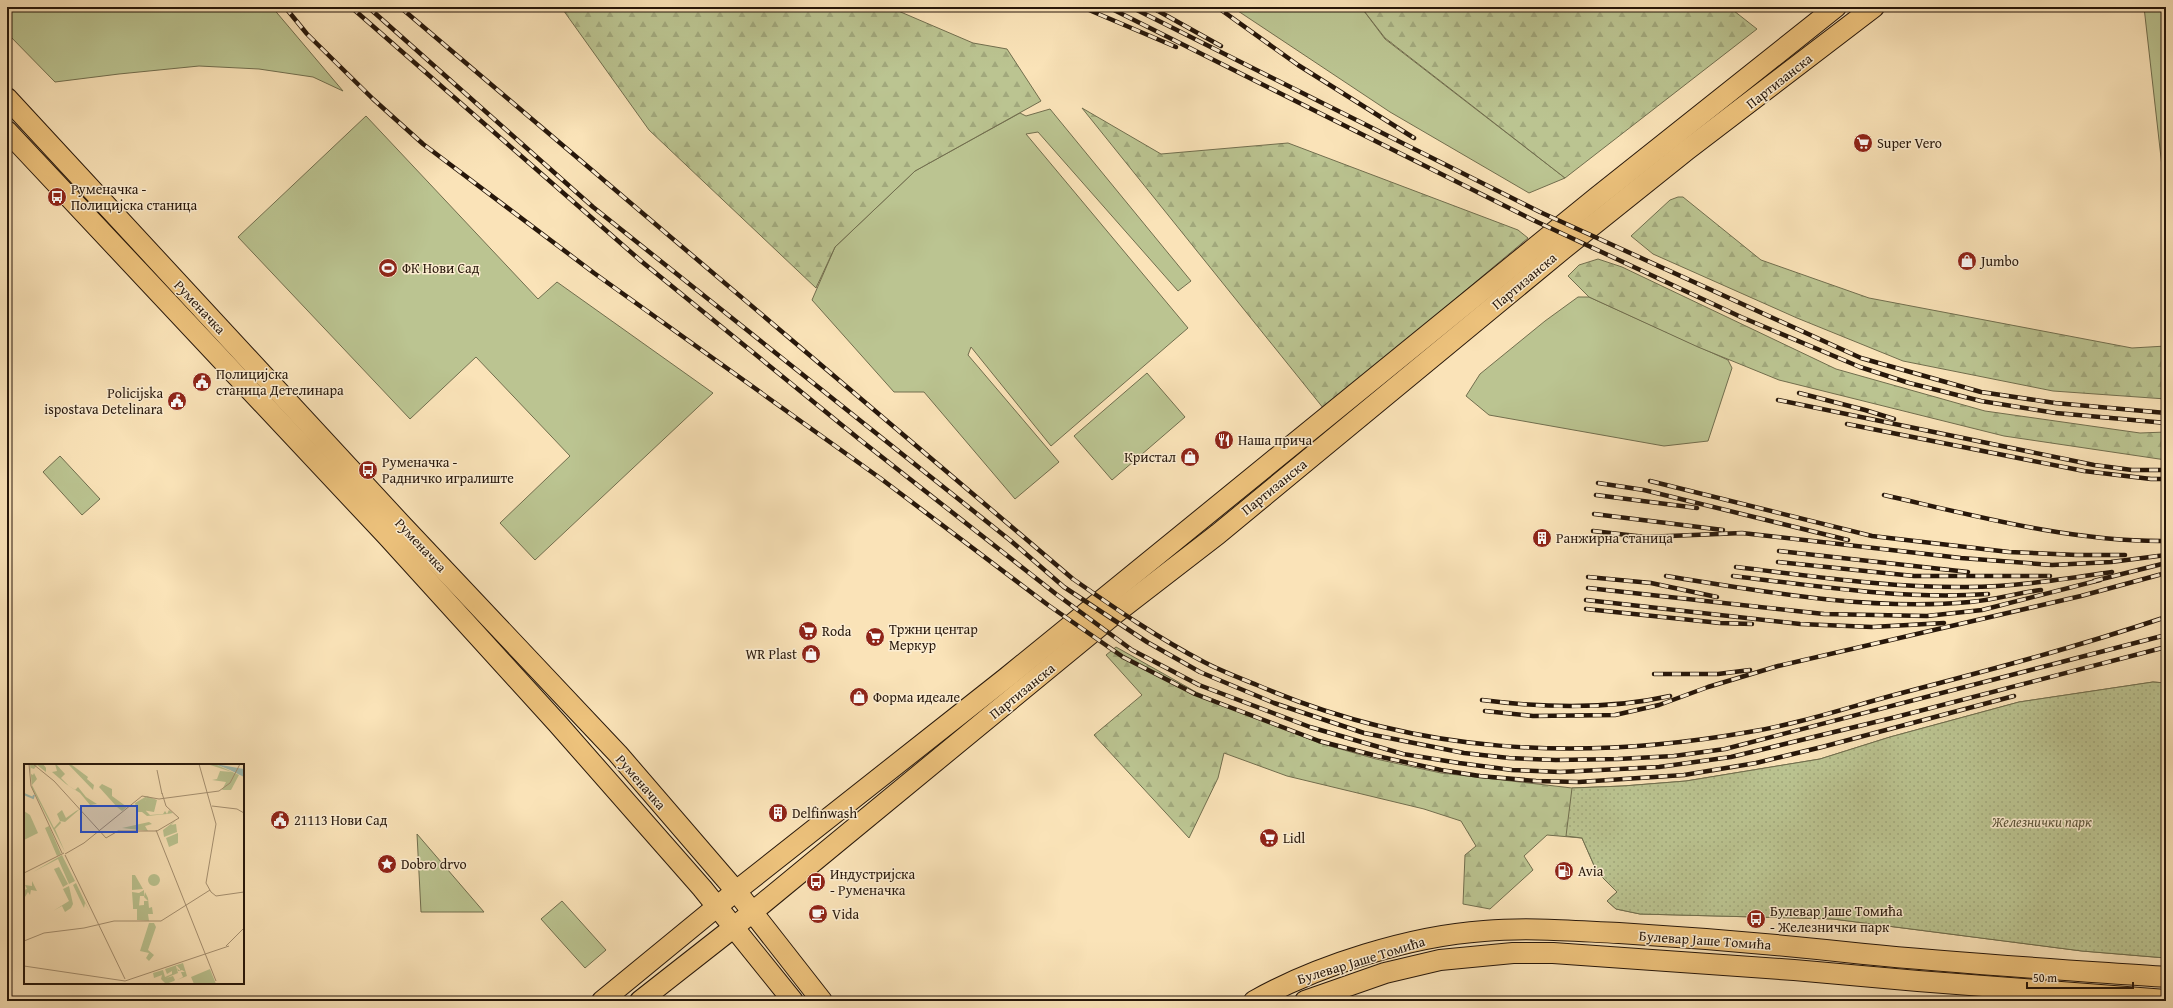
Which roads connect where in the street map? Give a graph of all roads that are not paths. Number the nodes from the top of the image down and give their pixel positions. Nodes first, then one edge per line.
1 (1836, 7) edge
2 (1874, 7) edge
3 (7, 98) edge
4 (7, 132) edge
5 (736, 891) junction
6 (717, 907) junction
7 (752, 911) junction
8 (732, 928) junction
9 (2166, 977) edge
10 (2166, 1000) edge
11 (602, 1001) edge
12 (640, 1001) edge
13 (792, 1001) edge
14 (822, 1001) edge
15 (1254, 1001) edge
16 (1305, 1001) edge

1 - 5 main road, Партизанска
2 - 7 main road, Партизанска
3 - 5 main road, Руменачка
4 - 6 main road, Руменачка
5 - 6 main road, Партизанска
5 - 7 main road, Руменачка
6 - 8 main road, Руменачка
6 - 11 main road, Партизанска
7 - 8 main road, Партизанска
7 - 14 main road, Руменачка
8 - 12 main road, Партизанска
8 - 13 main road, Руменачка
9 - 15 main road, Булевар Јаше Томића
10 - 16 main road, Булевар Јаше Томића

